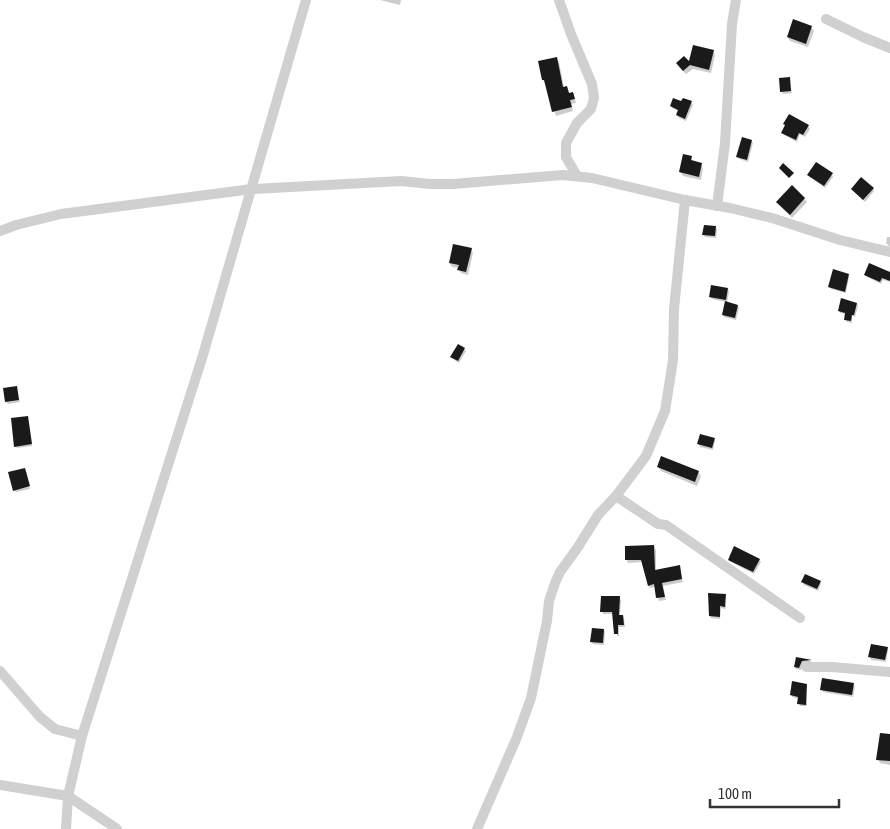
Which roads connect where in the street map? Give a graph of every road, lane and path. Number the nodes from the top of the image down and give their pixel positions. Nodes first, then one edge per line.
1 (306, 0) edge
2 (559, 0) edge
3 (736, 0) edge
4 (826, 19) dead end
5 (890, 48) edge
6 (576, 176) junction
7 (252, 189) junction
8 (685, 200) junction
9 (716, 206) junction
10 (0, 231) edge
11 (890, 252) edge
12 (616, 496) junction
13 (800, 618) dead end
14 (806, 667) dead end
15 (0, 671) edge
16 (890, 672) edge
17 (82, 736) junction
18 (0, 785) edge
19 (68, 796) junction
20 (66, 829) edge
21 (117, 829) edge
22 (477, 829) edge

1 - 7 street
2 - 6 street
3 - 9 street
4 - 5 street
6 - 7 street
6 - 8 street
7 - 10 street
7 - 17 street
8 - 9 street
8 - 12 street
9 - 11 street
12 - 13 street
12 - 22 street
14 - 16 street
15 - 17 street
17 - 19 street
18 - 19 street
19 - 20 street
19 - 21 street

